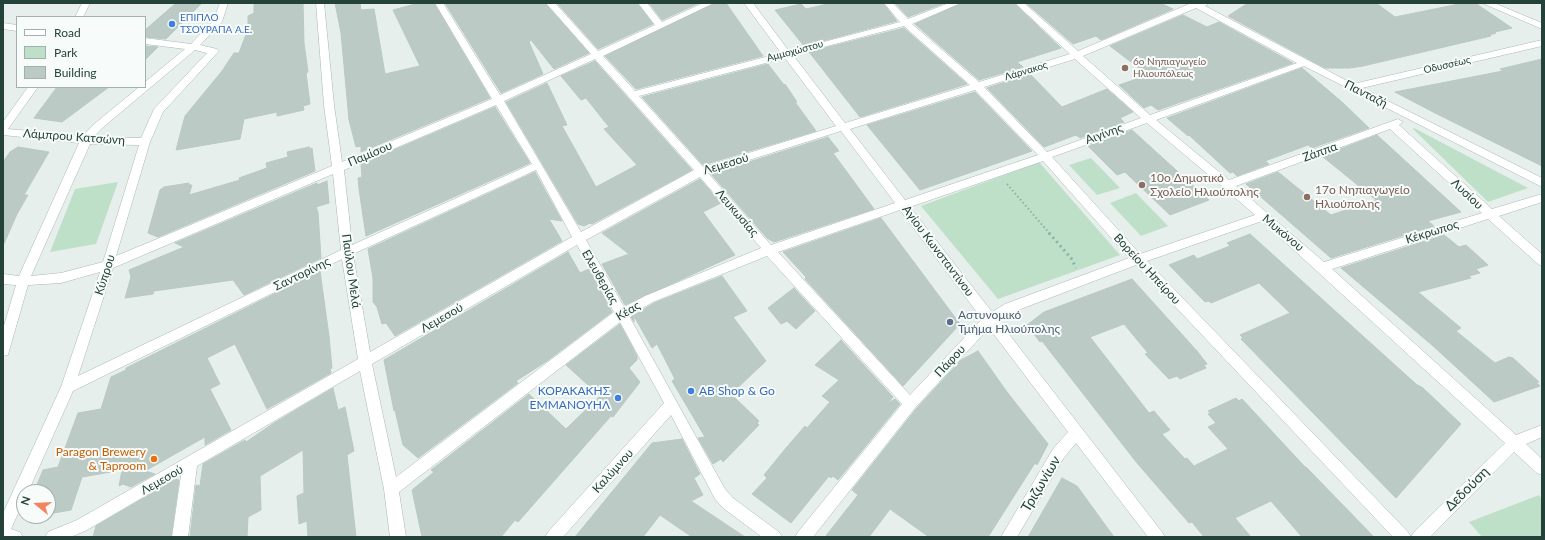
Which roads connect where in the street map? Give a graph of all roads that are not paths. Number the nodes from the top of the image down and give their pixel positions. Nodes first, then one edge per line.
1 (86, 3) edge
2 (224, 3) edge
3 (320, 3) edge
4 (439, 3) edge
5 (550, 3) edge
6 (642, 3) edge
7 (710, 3) edge
8 (748, 3) edge
9 (888, 3) edge
10 (957, 3) edge
11 (1019, 3) edge
12 (1486, 3) edge
13 (1198, 4) edge
14 (80, 16) edge
15 (906, 23) junction
16 (660, 25) junction
17 (3, 26) edge
18 (1542, 26) edge
19 (16, 28) edge
20 (146, 41) edge
21 (1542, 43) edge
22 (193, 47) junction
23 (787, 54) junction
24 (597, 55) junction
25 (1077, 55) junction
26 (1305, 63) junction
27 (146, 86) edge
28 (977, 86) junction
29 (1352, 87) junction
30 (32, 88) edge
31 (144, 88) edge
32 (631, 95) junction
33 (498, 100) junction
34 (1410, 117) junction
35 (1147, 118) junction
36 (1392, 125) junction
37 (844, 128) junction
38 (3, 131) edge
39 (86, 140) junction
40 (145, 142) junction
41 (1044, 155) junction
42 (538, 165) junction
43 (338, 168) junction
44 (701, 171) junction
45 (1542, 183) edge
46 (1228, 185) junction
47 (1542, 198) edge
48 (903, 204) junction
49 (1489, 214) junction
50 (1263, 216) junction
51 (578, 239) junction
52 (769, 250) junction
53 (347, 252) junction
54 (1137, 260) junction
55 (1542, 262) edge
56 (108, 265) junction
57 (1322, 267) junction
58 (3, 279) edge
59 (23, 281) junction
60 (621, 314) junction
61 (990, 319) junction
62 (3, 351) edge
63 (365, 362) junction
64 (68, 386) junction
65 (672, 404) junction
66 (910, 404) junction
67 (1542, 431) edge
68 (1076, 432) junction
69 (1515, 442) junction
70 (190, 464) junction
71 (1542, 468) edge
72 (391, 488) junction
73 (3, 530) edge
74 (81, 531) edge
75 (3, 534) edge
76 (15, 537) edge
77 (53, 537) edge
78 (180, 537) edge
79 (398, 537) edge
80 (553, 537) edge
81 (774, 537) edge
82 (803, 537) edge
83 (1009, 537) edge
84 (1158, 537) edge
85 (1403, 537) edge
86 (1419, 537) edge

1 - 14 street
2 - 22 street
3 - 43 street, Παύλου Μελά
4 - 33 street, Ελευθερίας
5 - 24 street, Λευκωσίας
6 - 16 street
7 - 16 street, Παμίσου
8 - 23 street, Αγίου Κωνσταντίνου
9 - 15 street, Βορείου Ηπείρου
10 - 15 street, Αμμοχώστου
11 - 25 street, Μυκόνου
12 - 18 street
13 - 25 street, Λάρνακος
13 - 26 street, Πανταζή
15 - 23 street, Αμμοχώστου
15 - 28 street, Βορείου Ηπείρου
16 - 24 street, Παμίσου
17 - 19 street
20 - 22 street
21 - 29 street, Οδυσσέως
22 - 27 street
22 - 40 street, Κύπρου
23 - 32 street, Αμμοχώστου
23 - 37 street, Αγίου Κωνσταντίνου
24 - 32 street, Λευκωσίας
24 - 33 street, Παμίσου
25 - 28 street, Λάρνακος
25 - 35 street, Μυκόνου
26 - 29 street, Πανταζή
26 - 35 street, Αιγίνης
28 - 37 street, Λάρνακος
28 - 41 street, Βορείου Ηπείρου
29 - 34 street, Πανταζή
30 - 38 street
31 - 39 street
32 - 44 street, Λευκωσίας
33 - 42 street, Ελευθερίας
33 - 43 street, Παμίσου
34 - 36 street, Ζάππα
34 - 45 street, Πανταζή
35 - 41 street, Αιγίνης
35 - 46 street, Μυκόνου
36 - 46 street, Ζάππα
36 - 49 street, Λυσίου
37 - 44 street, Λεμεσού
37 - 48 street, Αγίου Κωνσταντίνου
38 - 39 street, Λάμπρου Κατσώνη
39 - 40 street, Λάμπρου Κατσώνη
39 - 59 street
40 - 56 street, Κύπρου
41 - 48 street, Αιγίνης
41 - 54 street, Βορείου Ηπείρου
42 - 51 street, Ελευθερίας
42 - 53 street, Σαντορίνης
43 - 53 street, Παύλου Μελά
43 - 56 street, Παμίσου
44 - 51 street, Λεμεσού
44 - 52 street, Λευκωσίας
46 - 50 street, Μυκόνου
47 - 49 street, Κέκρωπος
48 - 52 street, Κέας
48 - 61 street, Αγίου Κωνσταντίνου
49 - 55 street, Λυσίου
49 - 57 street, Κέκρωπος
50 - 54 street, Πάφου
50 - 57 street, Μυκόνου
51 - 60 street, Ελευθερίας
51 - 63 street, Λεμεσού
52 - 60 street, Κέας
52 - 66 street, Λευκωσίας
53 - 63 street, Παύλου Μελά
53 - 64 street, Σαντορίνης
54 - 61 street, Πάφου
54 - 85 street, Βορείου Ηπείρου
56 - 59 street, Παμίσου
56 - 64 street, Κύπρου
57 - 69 street, Μυκόνου
58 - 59 street, Παμίσου
59 - 62 street
60 - 65 street, Ελευθερίας
60 - 72 street, Κέας
61 - 66 street, Πάφου
61 - 68 street, Αγίου Κωνσταντίνου
63 - 70 street, Λεμεσού
63 - 72 street, Παύλου Μελά
64 - 73 street, Κύπρου
65 - 80 street, Καλύμνου
65 - 81 street, Ελευθερίας
66 - 82 street, Πάφου
67 - 69 street
68 - 83 street, Τριζωνίων
68 - 84 street, Αγίου Κωνσταντίνου
69 - 71 street, Μυκόνου
69 - 86 street, Δεδούση
70 - 74 street, Λεμεσού
70 - 78 street
72 - 79 street, Παύλου Μελά
74 - 77 street, Λεμεσού
75 - 76 street

